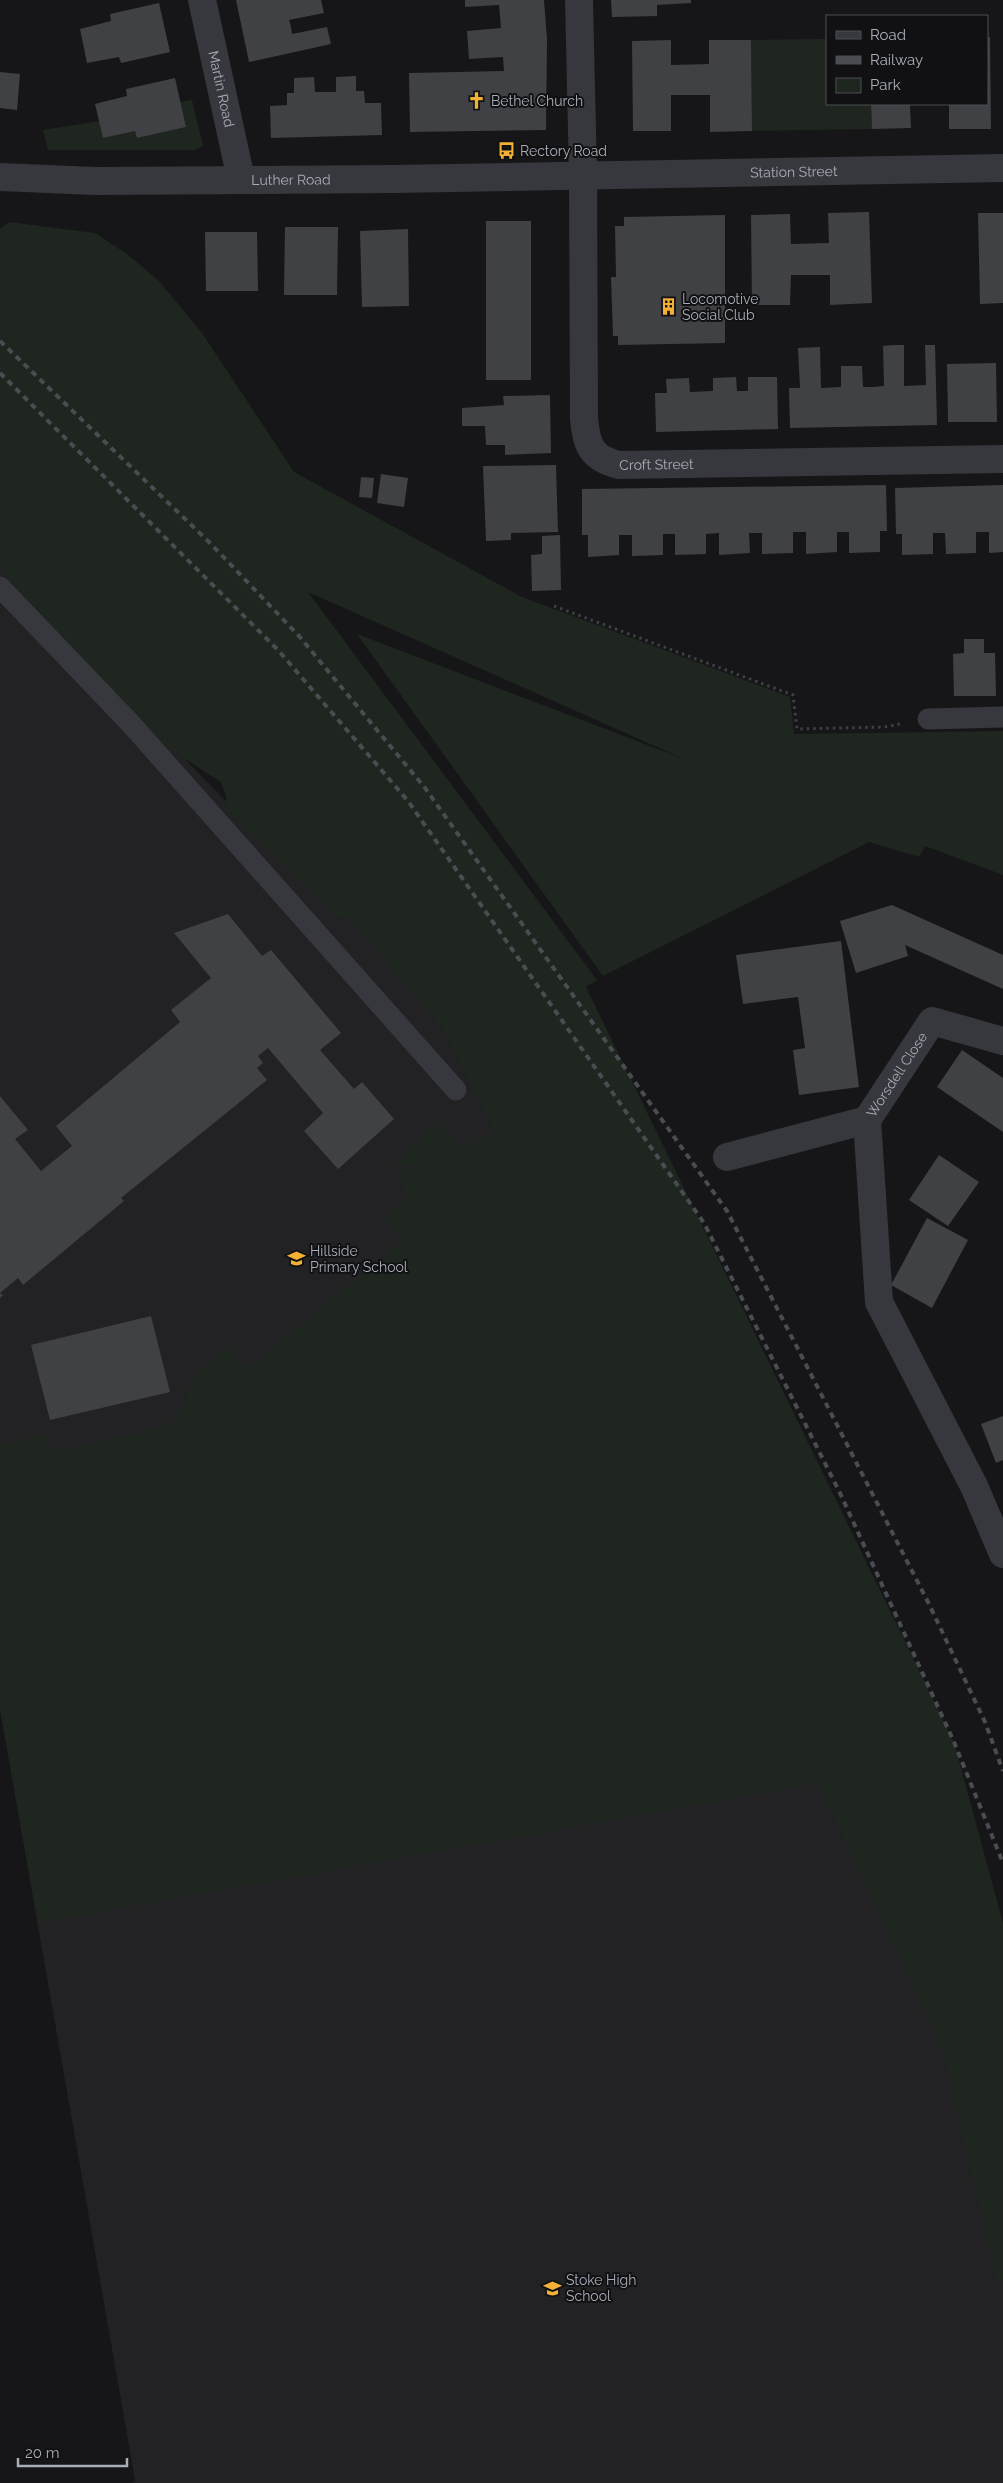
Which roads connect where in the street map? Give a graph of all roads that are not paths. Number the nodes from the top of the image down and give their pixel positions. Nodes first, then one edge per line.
1 (202, 0) edge
2 (579, 0) edge
3 (1003, 168) edge
4 (583, 174) junction
5 (0, 178) edge
6 (241, 180) junction
7 (1003, 459) edge
8 (0, 587) edge
9 (1003, 718) edge
10 (928, 719) road end
11 (1003, 1041) edge
12 (456, 1090) dead end
13 (867, 1120) junction
14 (727, 1158) dead end
15 (1003, 1554) edge

1 - 6 street, Martin Road
2 - 4 street
3 - 4 street, Station Street
4 - 6 street, Luther Road
4 - 7 street, Croft Street
5 - 6 street, Luther Road
8 - 12 lane
9 - 10 lane
11 - 13 street, Worsdell Close
13 - 14 street, Worsdell Close
13 - 15 street

